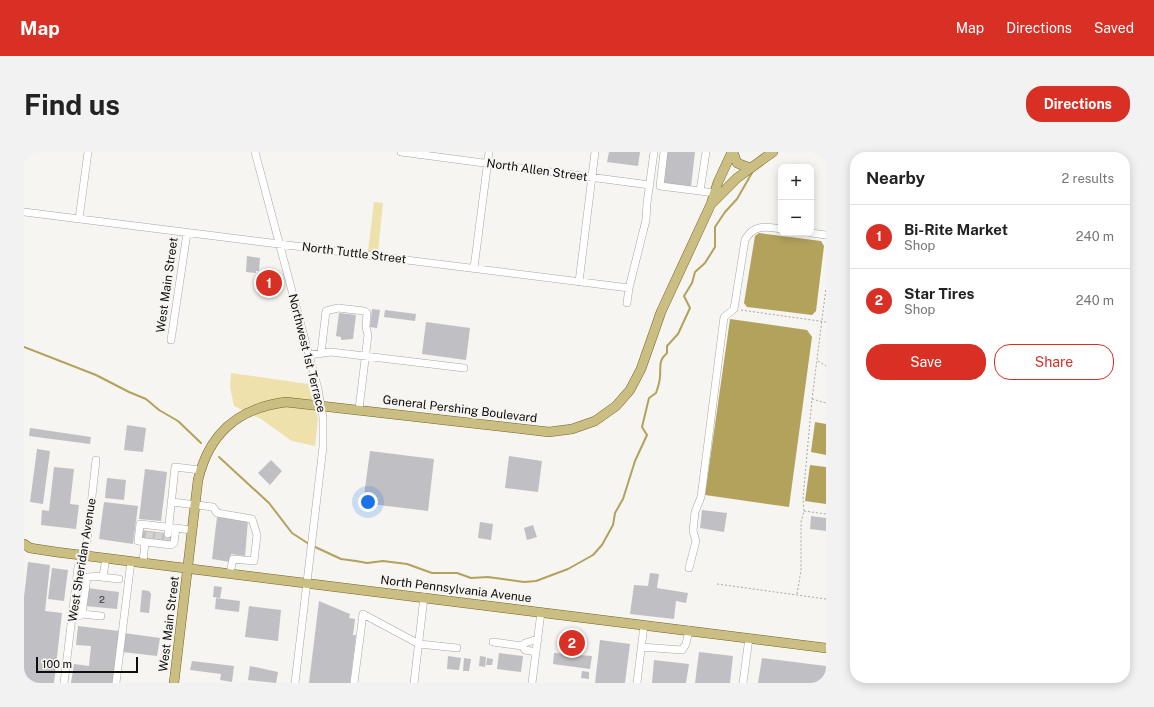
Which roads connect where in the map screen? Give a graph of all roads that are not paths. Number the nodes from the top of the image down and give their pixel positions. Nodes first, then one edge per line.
1 (88, 152) edge
2 (256, 152) edge
3 (401, 152) edge
4 (488, 152) edge
5 (596, 152) edge
6 (654, 152) edge
7 (664, 152) edge
8 (706, 152) edge
9 (733, 152) edge
10 (770, 154) edge
11 (487, 163) junction
12 (750, 168) junction
13 (592, 177) junction
14 (650, 185) junction
15 (700, 192) junction
16 (714, 193) junction
17 (711, 204) junction
18 (24, 212) edge
19 (79, 219) junction
20 (778, 229) edge
21 (187, 233) junction
22 (814, 233) edge
23 (826, 235) edge
24 (280, 244) junction
25 (474, 268) junction
26 (579, 282) junction
27 (629, 288) junction
28 (627, 303) dead end
29 (171, 340) dead end
30 (321, 353) junction
31 (309, 355) junction
32 (365, 357) junction
33 (464, 368) dead end
34 (321, 405) junction
35 (359, 409) junction
36 (96, 460) dead end
37 (200, 470) junction
38 (172, 502) junction
39 (195, 504) junction
40 (192, 530) junction
41 (158, 535) junction
42 (169, 535) junction
43 (149, 536) junction
44 (26, 547) edge
45 (83, 555) junction
46 (106, 558) junction
47 (131, 561) junction
48 (143, 562) junction
49 (188, 568) junction
50 (689, 568) dead end
51 (230, 573) junction
52 (101, 577) junction
53 (118, 579) dead end
54 (306, 582) junction
55 (424, 597) junction
56 (541, 612) junction
57 (72, 614) junction
58 (82, 614) junction
59 (101, 616) dead end
60 (644, 625) junction
61 (689, 630) junction
62 (749, 638) junction
63 (538, 639) junction
64 (493, 642) dead end
65 (418, 644) junction
66 (522, 646) junction
67 (641, 647) junction
68 (457, 648) dead end
69 (826, 648) edge
70 (536, 652) junction
71 (64, 683) edge
72 (116, 683) edge
73 (174, 683) edge
74 (295, 683) edge
75 (354, 683) edge
76 (414, 683) edge
77 (532, 683) edge
78 (637, 683) edge
79 (743, 683) edge

1 - 19 street
2 - 24 street, Northwest 1st Terrace
3 - 11 street, North Allen Street
4 - 11 street
5 - 13 street
6 - 14 street
7 - 15 street
8 - 15 street
9 - 12 main road
9 - 16 main road, General Pershing Boulevard
10 - 12 main road, General Pershing Boulevard
11 - 13 street, North Allen Street
11 - 25 street
12 - 17 main road, General Pershing Boulevard
13 - 14 street, North Allen Street
13 - 26 street
14 - 27 street
15 - 16 street
16 - 17 main road, General Pershing Boulevard
17 - 35 main road, General Pershing Boulevard
18 - 19 street, North Tuttle Street
19 - 21 street, North Tuttle Street
20 - 50 street
21 - 24 street, North Tuttle Street
21 - 29 street, West Main Street
22 - 23 street
24 - 25 street, North Tuttle Street
24 - 31 street, Northwest 1st Terrace
25 - 26 street, North Tuttle Street
26 - 27 street, North Tuttle Street
27 - 28 street
30 - 31 street
30 - 32 street
30 - 32 street
31 - 34 street, Northwest 1st Terrace
32 - 33 street
32 - 35 street
34 - 35 main road, General Pershing Boulevard
34 - 37 main road, General Pershing Boulevard
34 - 54 street, Northwest 1st Terrace
36 - 45 street, West Sheridan Avenue
37 - 38 street
37 - 39 main road, General Pershing Boulevard
38 - 39 street
38 - 42 street
39 - 40 main road, General Pershing Boulevard
39 - 51 street
40 - 42 street
40 - 49 main road, General Pershing Boulevard
41 - 42 street
41 - 42 street
41 - 43 street
41 - 43 street
43 - 48 street
44 - 45 main road, North Pennsylvania Avenue
45 - 46 main road, North Pennsylvania Avenue
45 - 57 street, West Sheridan Avenue
46 - 47 main road, North Pennsylvania Avenue
46 - 52 street
47 - 48 main road, North Pennsylvania Avenue
47 - 72 street
48 - 49 main road, North Pennsylvania Avenue
49 - 51 main road, North Pennsylvania Avenue
49 - 73 main road, West Main Street
51 - 54 main road, North Pennsylvania Avenue
52 - 53 street
52 - 58 street
54 - 55 main road, North Pennsylvania Avenue
54 - 74 street, Northwest 1st Terrace
55 - 56 main road, North Pennsylvania Avenue
55 - 65 street
56 - 60 main road, North Pennsylvania Avenue
56 - 63 street
57 - 58 street
57 - 71 street, West Sheridan Avenue
58 - 59 street
60 - 61 main road, North Pennsylvania Avenue
60 - 67 street
61 - 62 main road, North Pennsylvania Avenue
61 - 67 street
62 - 69 main road, North Pennsylvania Avenue
62 - 79 street
63 - 66 street
63 - 70 street
64 - 66 street
65 - 68 street
65 - 75 street
65 - 76 street
66 - 70 street
67 - 78 street
70 - 77 street

